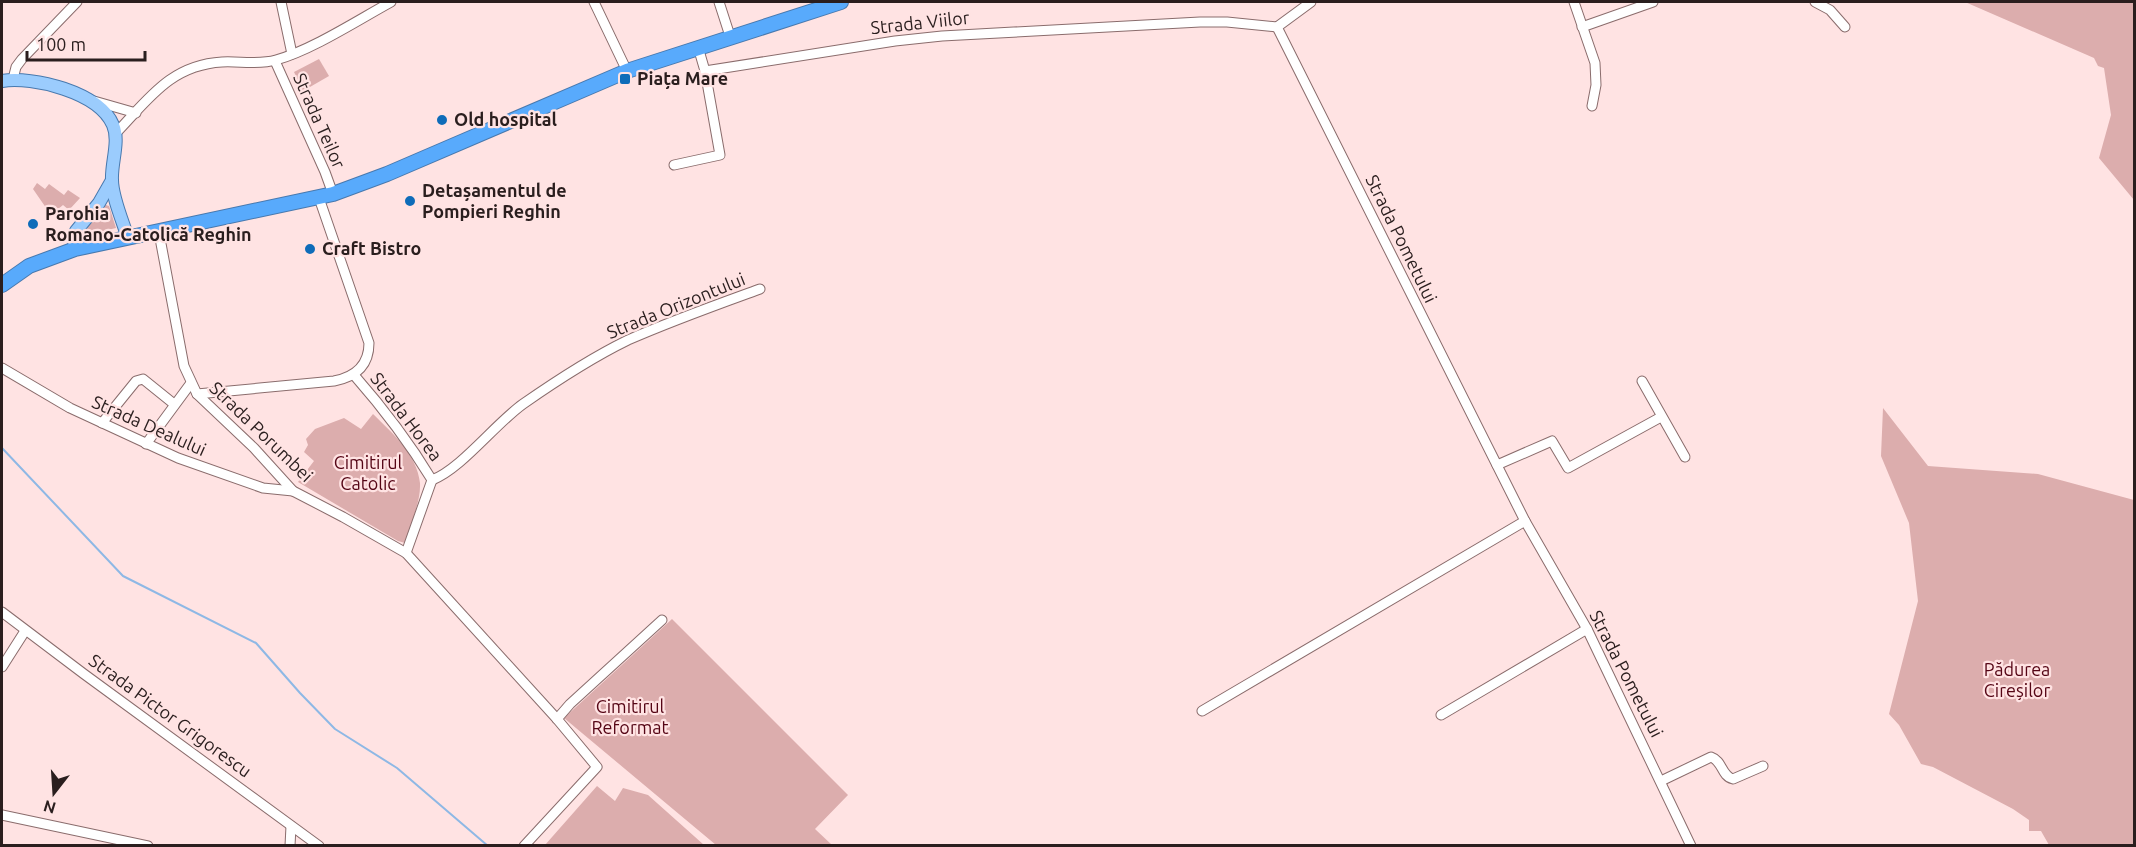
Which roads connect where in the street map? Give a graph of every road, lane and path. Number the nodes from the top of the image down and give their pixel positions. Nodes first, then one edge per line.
1 (77, 2) edge
2 (281, 2) edge
3 (391, 2) edge
4 (594, 2) edge
5 (719, 2) edge
6 (842, 2) edge
7 (1311, 2) edge
8 (1574, 2) edge
9 (1653, 2) edge
10 (1815, 2) edge
11 (1278, 27) junction
12 (1582, 27) junction
13 (1845, 27) dead end
14 (730, 36) junction
15 (698, 47) junction
16 (292, 54) junction
17 (274, 61) junction
18 (627, 71) junction
19 (705, 71) junction
20 (7, 80) edge
21 (90, 100) junction
22 (1592, 106) dead end
23 (136, 113) junction
24 (115, 134) junction
25 (674, 165) dead end
26 (111, 182) junction
27 (326, 196) junction
28 (159, 233) junction
29 (128, 238) junction
30 (75, 249) junction
31 (2, 285) edge
32 (760, 289) dead end
33 (2, 368) edge
34 (354, 375) junction
35 (1642, 381) dead end
36 (190, 383) junction
37 (197, 394) junction
38 (174, 404) junction
39 (1661, 417) junction
40 (102, 423) junction
41 (146, 444) junction
42 (1685, 457) dead end
43 (1497, 465) junction
44 (432, 480) junction
45 (293, 491) junction
46 (1524, 521) junction
47 (406, 553) junction
48 (2, 612) edge
49 (662, 620) dead end
50 (1587, 629) junction
51 (25, 631) junction
52 (2, 667) edge
53 (1202, 711) dead end
54 (1441, 715) dead end
55 (557, 719) junction
56 (1763, 766) dead end
57 (1661, 781) junction
58 (2, 815) edge
59 (291, 826) junction
60 (148, 846) edge
61 (290, 846) edge
62 (319, 846) edge
63 (524, 846) edge
64 (1691, 846) edge

1 - 20 street
2 - 16 street
3 - 16 street
4 - 18 street
5 - 14 street
6 - 14 highway
7 - 11 street
8 - 12 street
9 - 12 street
10 - 13 street
11 - 19 street, Strada Viilor
11 - 43 street, Strada Pometului
12 - 22 street
14 - 15 highway
15 - 18 highway
15 - 19 street
16 - 17 street
17 - 23 street
17 - 27 street, Strada Teilor
18 - 27 highway
19 - 25 street
20 - 21 main road
21 - 23 street
21 - 24 main road
23 - 24 street
24 - 26 main road
26 - 29 main road
26 - 30 main road
27 - 28 highway
27 - 34 street, Strada Horea
28 - 29 highway
28 - 36 street, Strada Porumbei
29 - 30 highway
30 - 31 highway
32 - 44 street, Strada Orizontului
33 - 40 street, Strada Dealului
34 - 37 street, Strada Horea
34 - 44 street, Strada Horea
35 - 39 street
36 - 37 street, Strada Porumbei
36 - 38 street, Strada Porumbei
37 - 45 street, Strada Porumbei
38 - 40 street
38 - 41 street, Strada Porumbei
39 - 42 street
39 - 43 street
40 - 41 street, Strada Dealului
41 - 45 street, Strada Dealului
43 - 46 street, Strada Pometului
44 - 47 street
45 - 47 street, Strada Porumbei
46 - 50 street, Strada Pometului
46 - 53 street
47 - 55 street, Strada Porumbei
48 - 51 street, Strada Pictor Grigorescu
49 - 55 street
50 - 54 street
50 - 57 street, Strada Pometului
51 - 52 street
51 - 59 street, Strada Pictor Grigorescu
55 - 63 street, Strada Porumbei
56 - 57 street
57 - 64 street, Strada Pometului
58 - 60 street
59 - 61 street
59 - 62 street, Strada Pictor Grigorescu

